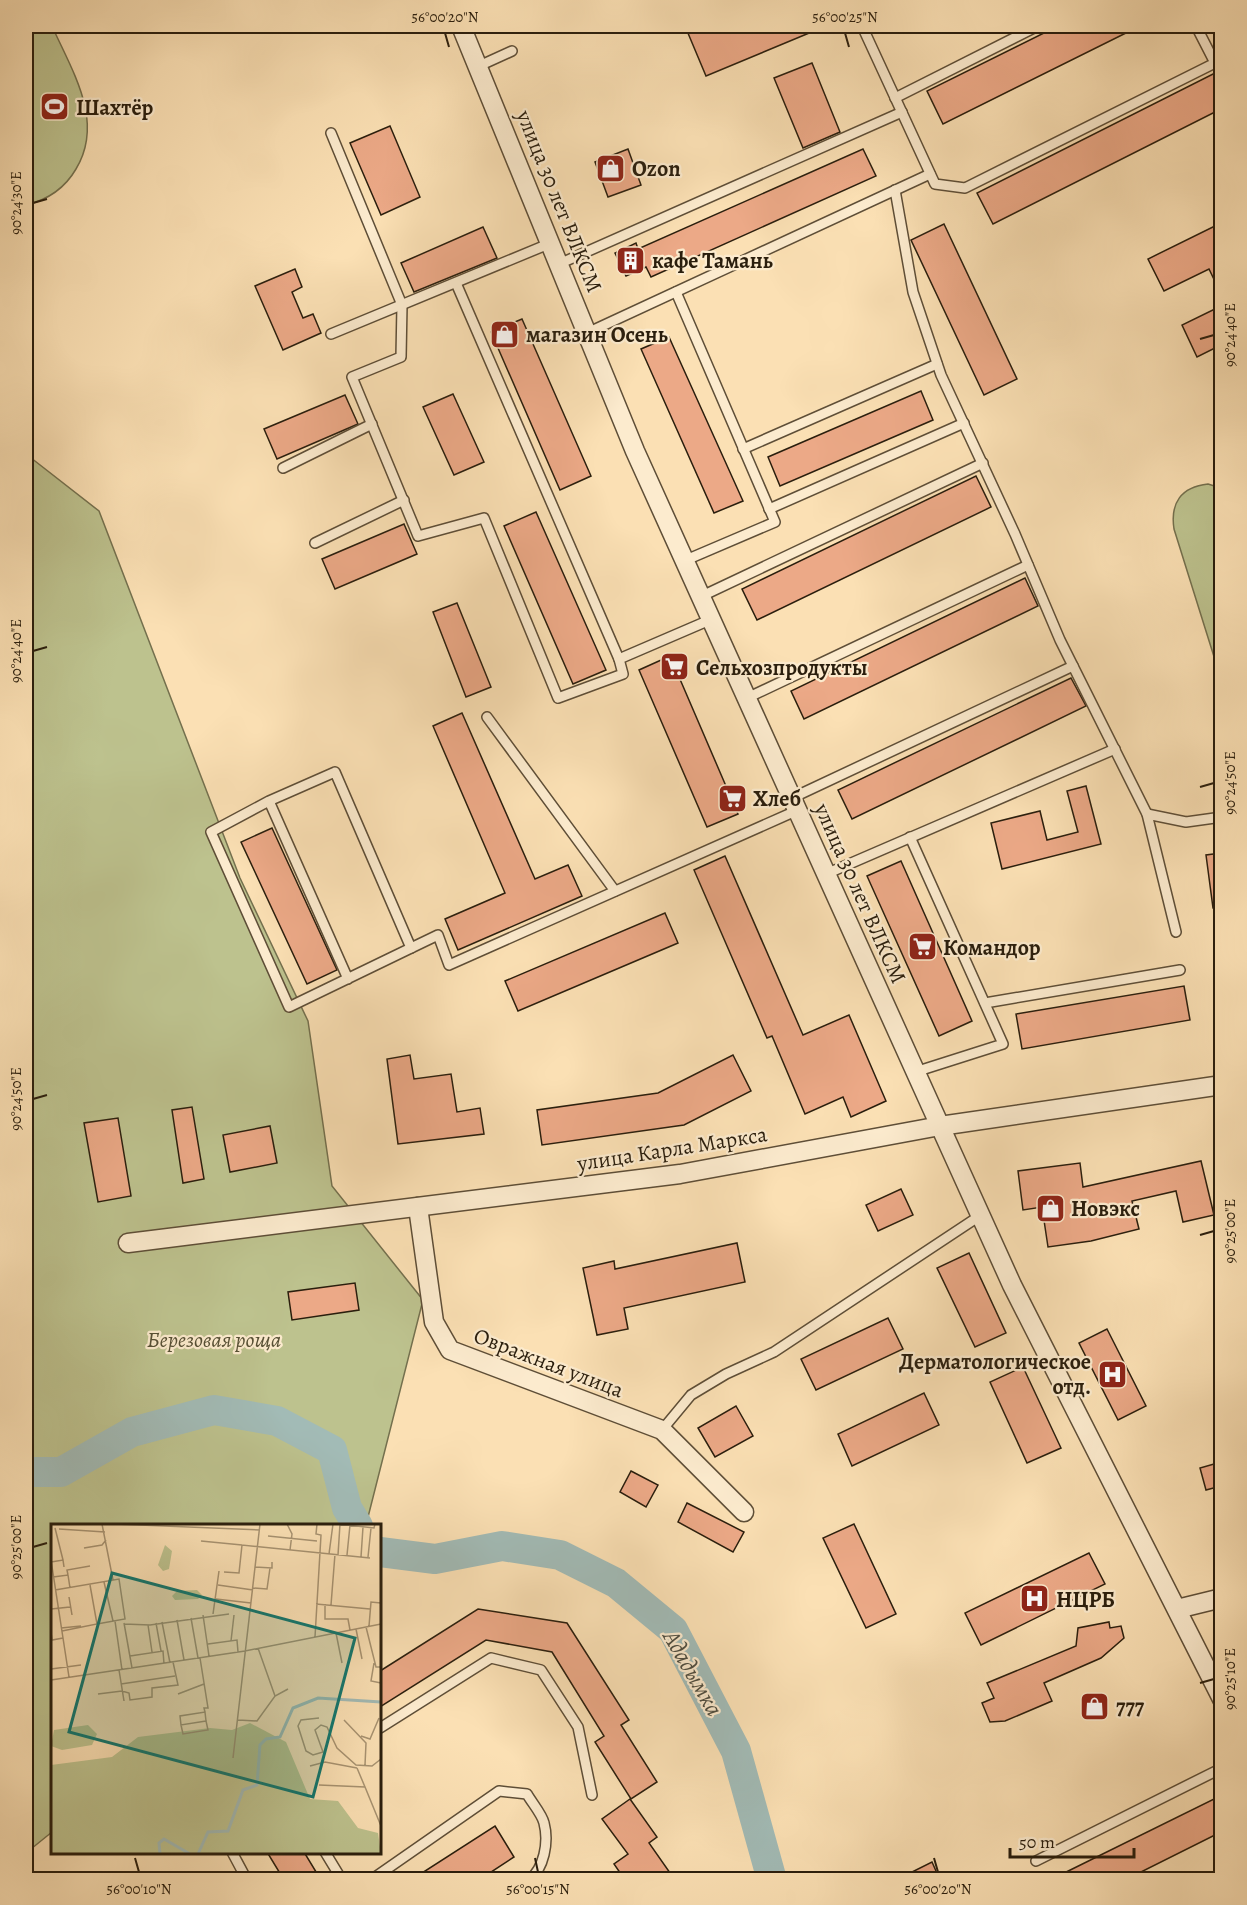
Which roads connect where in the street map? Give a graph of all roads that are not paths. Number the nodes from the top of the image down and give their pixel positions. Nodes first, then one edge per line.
1 (461, 26) edge
2 (862, 26) edge
3 (1038, 26) edge
4 (1196, 26) edge
5 (512, 51) dead end
6 (479, 66) junction
7 (895, 98) junction
8 (902, 112) junction
9 (331, 133) dead end
10 (930, 174) junction
11 (896, 190) junction
12 (551, 243) junction
13 (559, 264) junction
14 (456, 283) junction
15 (675, 292) junction
16 (402, 305) junction
17 (587, 333) junction
18 (332, 334) dead end
19 (937, 364) junction
20 (964, 423) junction
21 (372, 424) junction
22 (743, 448) junction
23 (983, 463) junction
24 (283, 468) dead end
25 (404, 500) junction
26 (769, 509) junction
27 (315, 543) dead end
28 (686, 560) junction
29 (1028, 565) junction
30 (702, 596) junction
31 (712, 619) junction
32 (619, 659) junction
33 (1073, 666) junction
34 (747, 698) junction
35 (487, 717) dead end
36 (1115, 749) junction
37 (269, 801) junction
38 (795, 804) junction
39 (1147, 814) junction
40 (1221, 817) edge
41 (910, 837) junction
42 (826, 874) junction
43 (615, 891) junction
44 (1176, 933) dead end
45 (411, 948) junction
46 (1180, 970) dead end
47 (348, 979) junction
48 (985, 1003) junction
49 (915, 1072) junction
50 (1221, 1085) edge
51 (940, 1126) junction
52 (418, 1207) junction
53 (981, 1215) junction
54 (129, 1243) dead end
55 (662, 1430) junction
56 (744, 1512) dead end
57 (1221, 1598) edge
58 (1177, 1609) junction
59 (1221, 1699) edge
60 (381, 1727) edge
61 (1221, 1768) edge
62 (592, 1795) dead end
63 (233, 1854) edge
64 (326, 1854) edge
65 (1036, 1861) dead end
66 (247, 1880) edge
67 (342, 1880) edge
68 (371, 1880) edge
69 (529, 1880) edge

1 - 6 street, улица 30 лет ВЛКСМ
2 - 7 lane
3 - 7 lane
4 - 10 lane
5 - 6 lane
6 - 12 street, улица 30 лет ВЛКСМ
7 - 8 lane
8 - 10 lane
8 - 13 lane
9 - 16 lane
10 - 11 lane
11 - 15 lane
11 - 19 lane
12 - 13 street, улица 30 лет ВЛКСМ
12 - 14 lane
13 - 17 street, улица 30 лет ВЛКСМ
14 - 16 lane
14 - 32 lane
15 - 17 lane
15 - 22 lane
16 - 18 lane
16 - 21 lane
17 - 28 street, улица 30 лет ВЛКСМ
19 - 20 lane
19 - 22 lane
20 - 23 lane
20 - 26 lane
21 - 24 lane
21 - 25 lane
22 - 26 lane
23 - 29 lane
23 - 30 lane
25 - 27 lane
25 - 32 lane
26 - 28 lane
28 - 30 street, улица 30 лет ВЛКСМ
29 - 33 lane
29 - 34 lane
30 - 31 street, улица 30 лет ВЛКСМ
31 - 32 lane
31 - 34 street, улица 30 лет ВЛКСМ
33 - 36 lane
33 - 38 lane
34 - 38 street, улица 30 лет ВЛКСМ
35 - 43 lane
36 - 39 lane
36 - 41 lane
37 - 45 lane
37 - 47 lane
37 - 47 lane
38 - 42 street, улица 30 лет ВЛКСМ
38 - 43 lane
39 - 40 lane
39 - 44 lane
41 - 42 lane
41 - 48 lane
42 - 49 street, улица 30 лет ВЛКСМ
43 - 45 lane
45 - 47 lane
46 - 48 lane
48 - 49 lane
49 - 51 street, улица 30 лет ВЛКСМ
50 - 51 street, улица Карла Маркса
51 - 52 street, улица Карла Маркса
51 - 53 street, улица 30 лет ВЛКСМ
52 - 54 street, улица Карла Маркса
52 - 55 street, Овражная улица
53 - 55 lane
53 - 58 street, улица 30 лет ВЛКСМ
55 - 56 street, Овражная улица
57 - 58 street
58 - 59 street, улица 30 лет ВЛКСМ
60 - 62 lane
61 - 65 lane
63 - 66 lane
64 - 67 lane
68 - 69 lane

